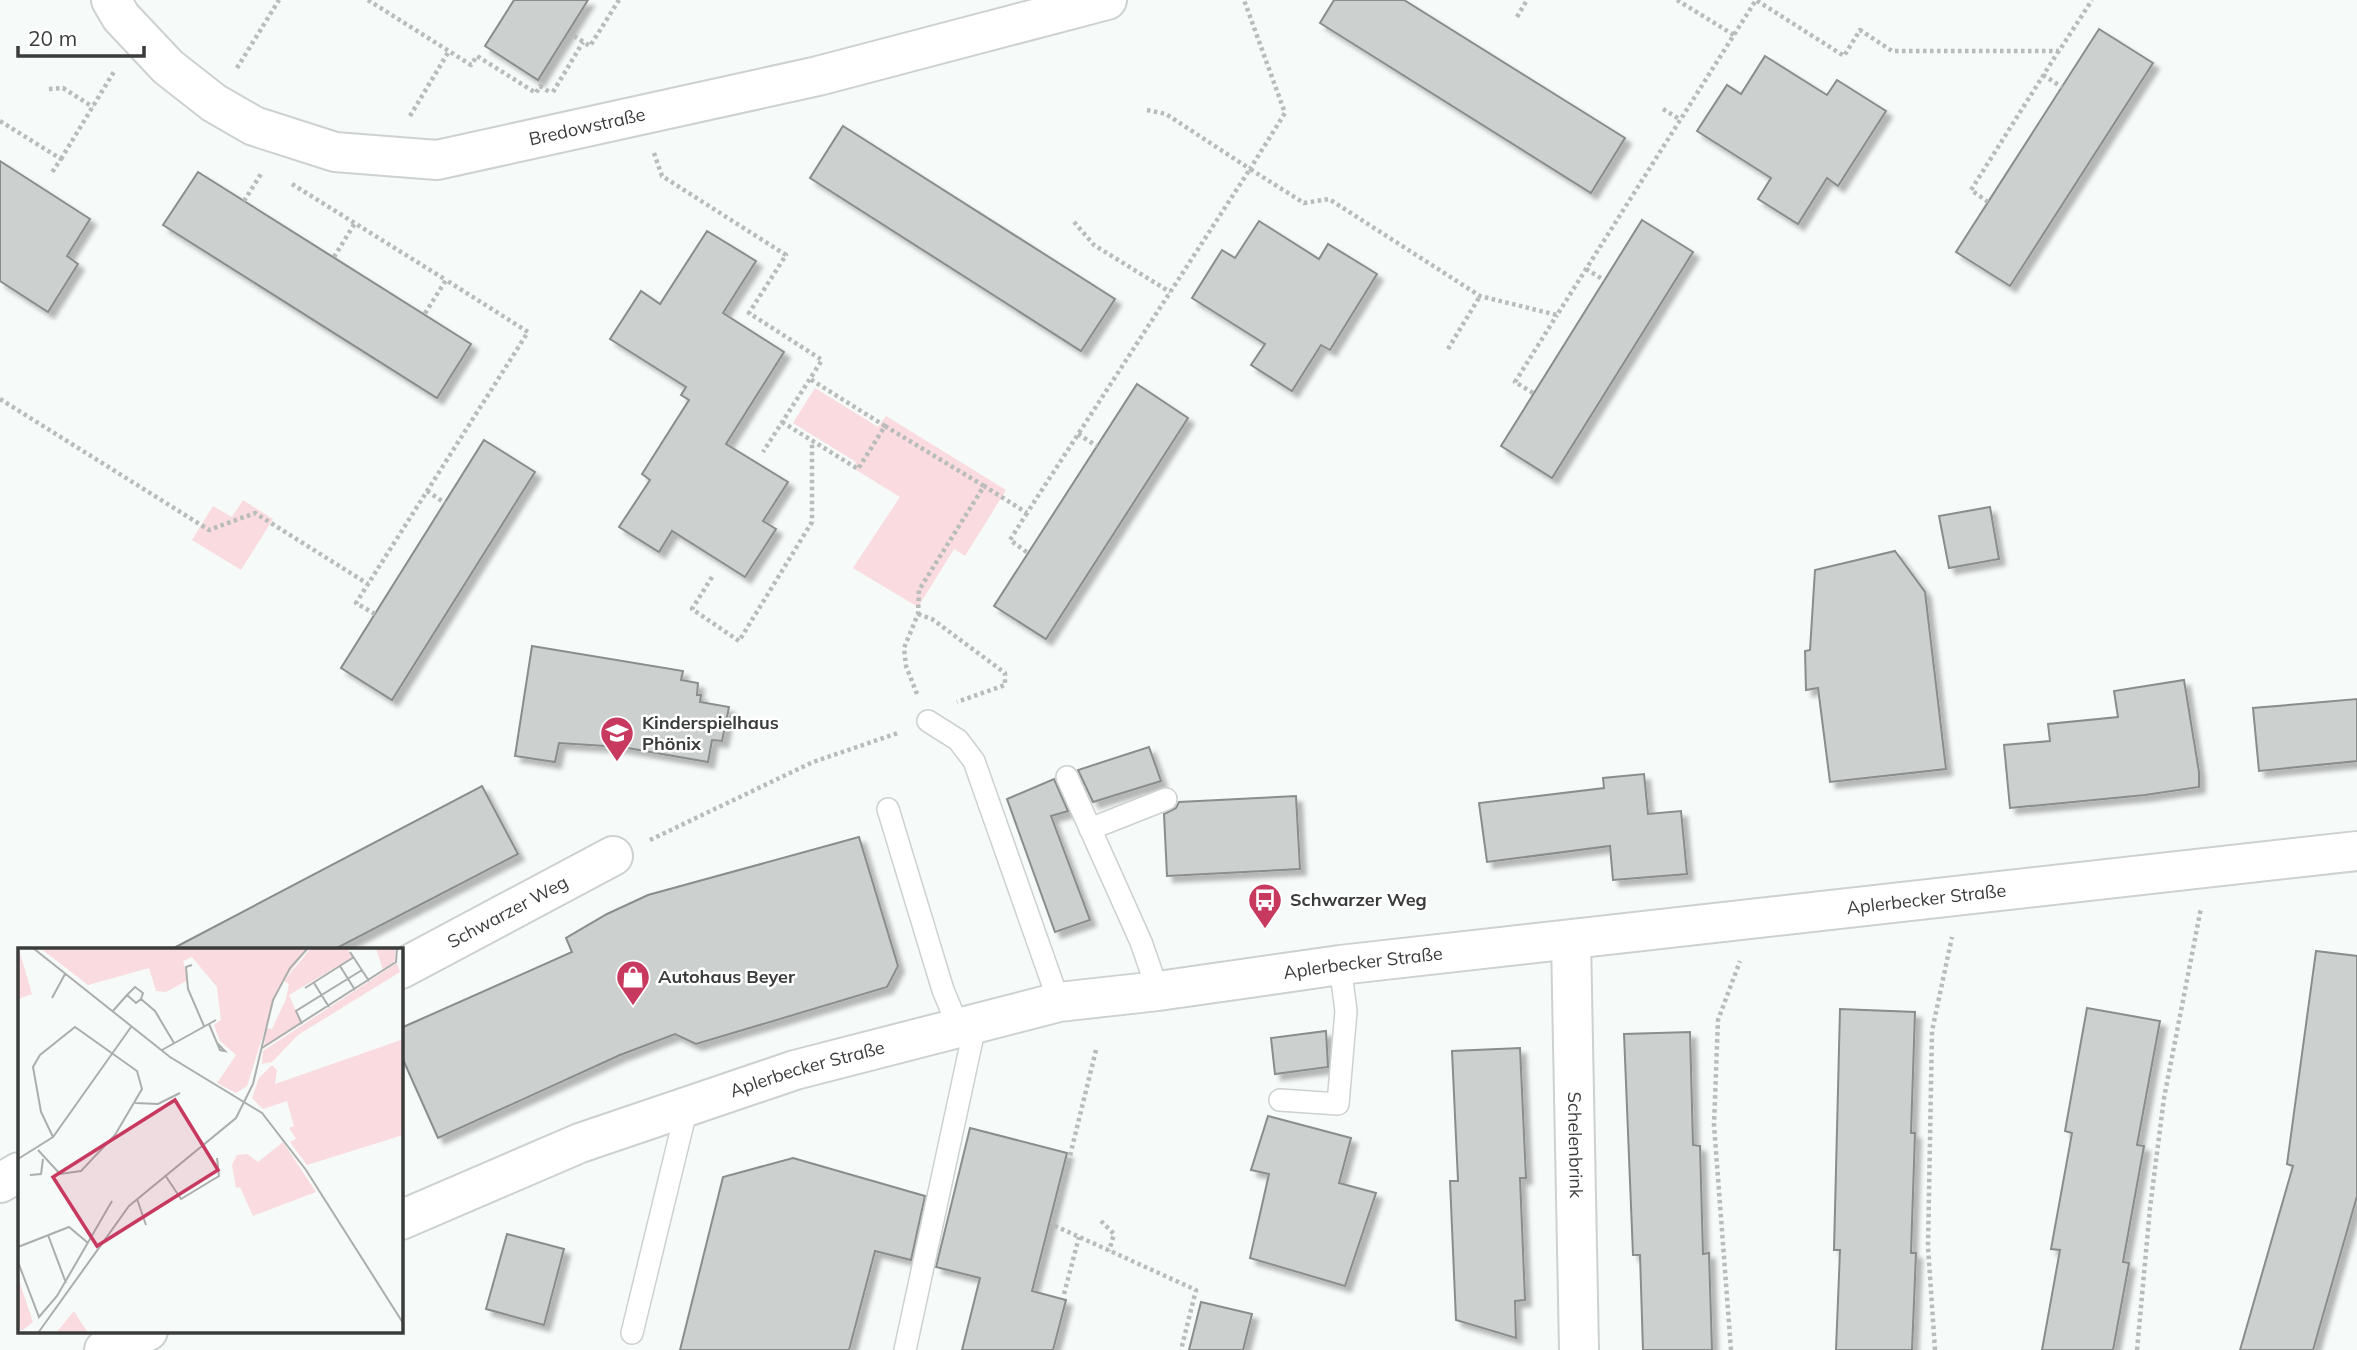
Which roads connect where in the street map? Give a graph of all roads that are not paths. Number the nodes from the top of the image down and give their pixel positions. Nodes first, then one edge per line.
1 (111, 0) edge
2 (1107, 0) edge
3 (924, 713) road end
4 (1067, 777) dead end
5 (1166, 799) dead end
6 (887, 809) dead end
7 (1090, 829) junction
8 (2357, 851) edge
9 (613, 856) road end
10 (1571, 940) junction
11 (1340, 965) junction
12 (402, 968) edge
13 (1158, 991) junction
14 (1059, 1002) junction
15 (967, 1024) junction
16 (1280, 1100) dead end
17 (687, 1107) junction
18 (18, 1173) edge
19 (0, 1183) edge
20 (402, 1220) edge
21 (146, 1332) edge
22 (632, 1334) dead end
23 (104, 1350) edge
24 (905, 1350) edge
25 (1580, 1350) edge

1 - 2 main road, Bredowstraße
3 - 14 lane
4 - 7 lane
5 - 7 lane
6 - 15 lane
7 - 13 lane
8 - 10 main road, Aplerbecker Straße
9 - 12 main road, Schwarzer Weg
10 - 11 main road, Aplerbecker Straße
10 - 25 main road, Schelenbrink
11 - 13 main road, Aplerbecker Straße
11 - 16 lane
13 - 14 main road, Aplerbecker Straße
14 - 15 main road, Aplerbecker Straße
15 - 17 main road, Aplerbecker Straße
15 - 24 lane
17 - 20 main road, Aplerbecker Straße
17 - 22 lane
18 - 19 main road
21 - 23 main road

